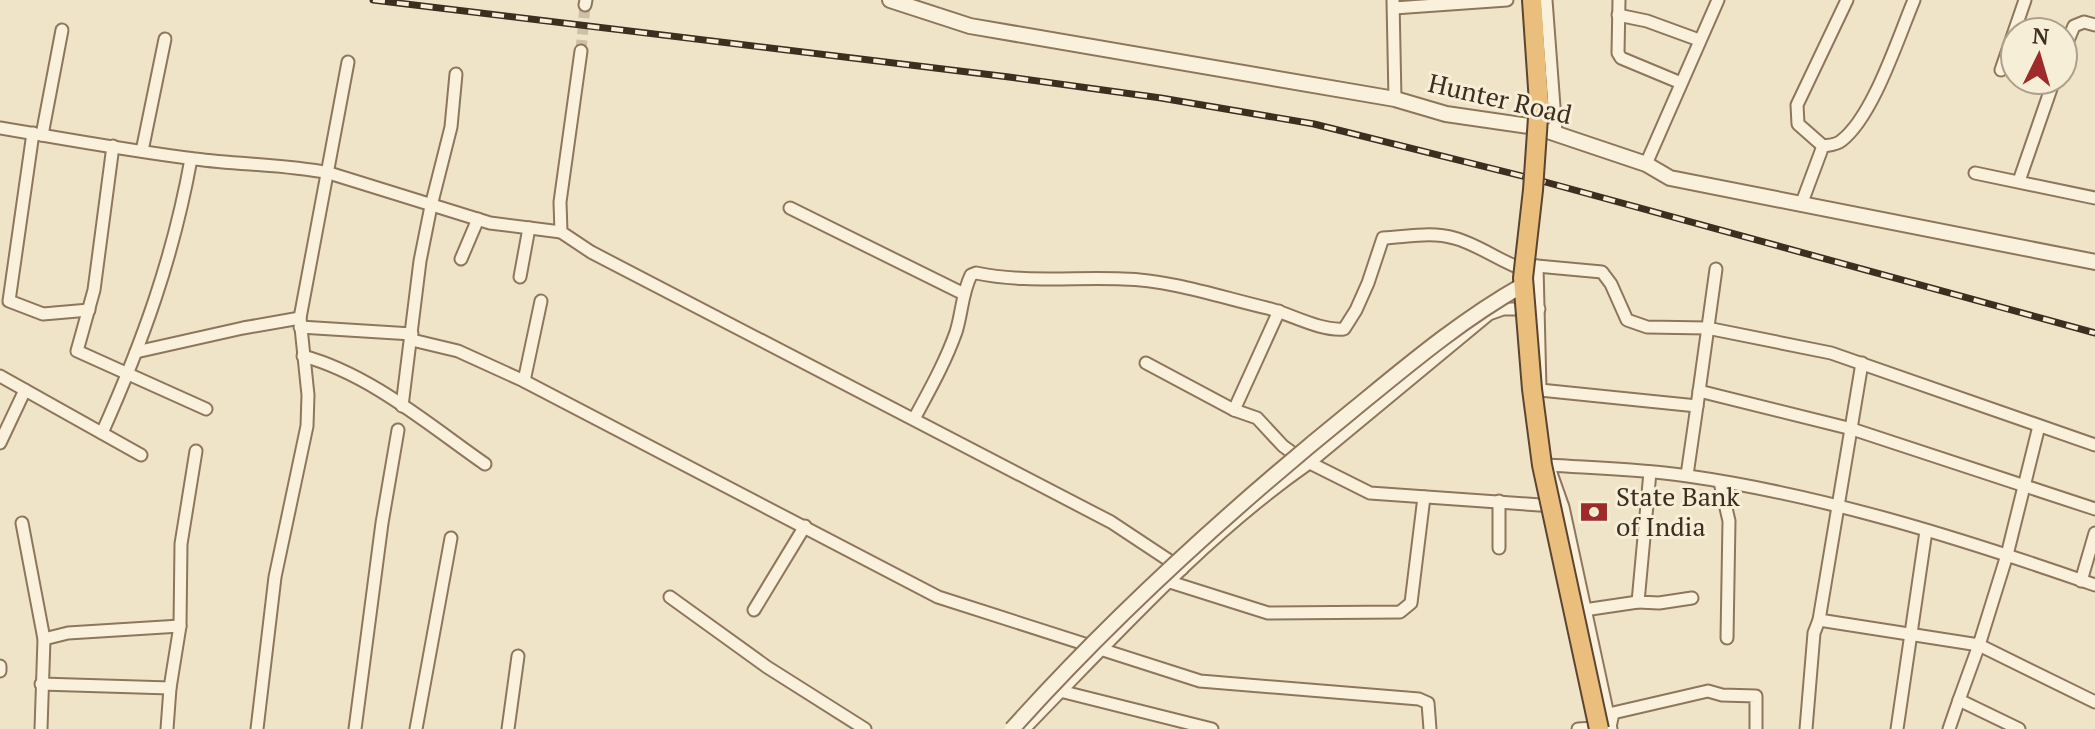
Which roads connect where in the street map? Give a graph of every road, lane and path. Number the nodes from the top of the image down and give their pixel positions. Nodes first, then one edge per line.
1 (890, 0) edge
2 (1507, 0) edge
3 (1532, 0) edge
4 (1546, 0) edge
5 (1619, 0) edge
6 (1718, 0) edge
7 (1847, 0) edge
8 (1914, 0) edge
9 (1394, 4) edge
10 (1618, 15) junction
11 (62, 30) dead end
12 (165, 39) dead end
13 (1699, 40) junction
14 (581, 51) tunnel mouth
15 (348, 62) dead end
16 (456, 74) dead end
17 (1681, 83) junction
18 (2048, 96) edge
19 (1395, 99) junction
20 (0, 128) edge
21 (1556, 133) junction
22 (37, 134) junction
23 (113, 146) junction
24 (1823, 146) junction
25 (142, 151) junction
26 (191, 159) junction
27 (1646, 164) junction
28 (329, 173) junction
29 (1975, 173) dead end
30 (2019, 181) junction
31 (2095, 198) edge
32 (1801, 205) junction
33 (431, 206) junction
34 (790, 208) dead end
35 (478, 219) junction
36 (529, 228) junction
37 (561, 232) junction
38 (461, 259) dead end
39 (2095, 262) edge
40 (1537, 266) junction
41 (1716, 269) dead end
42 (520, 277) dead end
43 (1523, 285) junction
44 (964, 294) junction
45 (541, 301) dead end
46 (1539, 309) junction
47 (89, 310) junction
48 (1279, 311) junction
49 (300, 323) junction
50 (1707, 328) junction
51 (412, 337) junction
52 (136, 352) junction
53 (303, 356) junction
54 (1146, 363) dead end
55 (1862, 363) junction
56 (128, 375) junction
57 (0, 376) edge
58 (524, 381) junction
59 (25, 390) junction
60 (1540, 390) junction
61 (1699, 391) junction
62 (402, 406) junction
63 (1697, 406) junction
64 (206, 409) dead end
65 (1234, 410) junction
66 (914, 419) junction
67 (2039, 426) junction
68 (1852, 429) junction
69 (398, 430) dead end
70 (102, 433) junction
71 (0, 443) edge
72 (2095, 445) edge
73 (196, 451) dead end
74 (141, 455) dead end
75 (1309, 463) junction
76 (485, 464) dead end
77 (1548, 465) junction
78 (1650, 472) junction
79 (1687, 475) junction
80 (1720, 482) junction
81 (2025, 488) junction
82 (1424, 497) junction
83 (1499, 501) junction
84 (1838, 506) junction
85 (1563, 507) junction
86 (2095, 509) edge
87 (22, 523) dead end
88 (805, 526) junction
89 (1926, 531) junction
90 (2095, 533) edge
91 (451, 538) dead end
92 (1499, 548) dead end
93 (2007, 555) junction
94 (1182, 569) junction
95 (2081, 581) junction
96 (1170, 582) junction
97 (2095, 585) edge
98 (670, 597) dead end
99 (1692, 598) dead end
100 (1638, 602) junction
101 (754, 610) dead end
102 (1584, 610) junction
103 (1819, 620) junction
104 (180, 626) junction
105 (1912, 632) junction
106 (1727, 638) dead end
107 (44, 639) junction
108 (1979, 645) junction
109 (1101, 651) junction
110 (518, 656) dead end
111 (41, 684) junction
112 (170, 688) junction
113 (1060, 691) junction
114 (1959, 700) junction
115 (2095, 702) edge
116 (1607, 728) edge
117 (41, 729) edge
118 (167, 729) edge
119 (257, 729) edge
120 (355, 729) edge
121 (416, 729) edge
122 (508, 729) edge
123 (865, 729) edge
124 (1012, 729) edge
125 (1024, 729) edge
126 (1212, 729) edge
127 (1430, 729) edge
128 (1578, 729) edge
129 (1756, 729) edge
130 (1806, 729) edge
131 (1897, 729) edge
132 (1949, 729) edge
133 (2019, 729) edge

1 - 19 street, Hunter Road
2 - 9 street
3 - 43 highway, bridge
4 - 21 street
5 - 10 street
6 - 13 street
7 - 24 street
8 - 24 street
9 - 19 street
10 - 13 street
10 - 17 street
11 - 22 street
12 - 25 street
13 - 17 street
14 - 37 street
15 - 28 street
16 - 33 street
17 - 27 street
18 - 30 street
19 - 21 street, Hunter Road
20 - 22 street
21 - 27 street, Hunter Road
22 - 23 street
22 - 47 street
23 - 25 street
23 - 47 street
24 - 32 street
25 - 26 street
26 - 28 street
26 - 52 street
27 - 32 street, Hunter Road
28 - 33 street
28 - 49 street
29 - 30 street
30 - 31 street
32 - 39 street, Hunter Road
33 - 35 street
33 - 51 street
34 - 44 street
35 - 36 street
35 - 38 street
36 - 37 street
36 - 42 street
37 - 66 street
40 - 46 street
40 - 48 street
40 - 50 street
41 - 50 street
43 - 116 highway, bridge
43 - 124 street, bridge
44 - 48 street
44 - 66 street
45 - 58 street
46 - 60 street
46 - 75 street
47 - 56 street
48 - 65 street
49 - 51 street
49 - 52 street
49 - 53 street
50 - 55 street
50 - 61 street
51 - 58 street
51 - 62 street
52 - 56 street
53 - 62 street
53 - 119 street
54 - 65 street
55 - 67 street
55 - 68 street
56 - 64 street
56 - 70 street
57 - 59 street
58 - 88 street
59 - 70 street
59 - 71 street
60 - 63 street
60 - 77 street
61 - 63 street
61 - 68 street
62 - 76 street
63 - 79 street
65 - 75 street
66 - 94 street
67 - 72 street
67 - 81 street
68 - 81 street
68 - 84 street
69 - 120 street
70 - 74 street
73 - 104 street
75 - 82 street
75 - 94 street
77 - 78 street
77 - 85 street
78 - 79 street
78 - 100 street
79 - 80 street
80 - 84 street
80 - 106 street
81 - 86 street
81 - 93 street
82 - 83 street
82 - 96 street
83 - 85 street
83 - 92 street
84 - 89 street
84 - 103 street
85 - 102 street
87 - 107 street
88 - 101 street
88 - 109 street
89 - 93 street
89 - 105 street
90 - 95 street
91 - 121 street
93 - 95 street
93 - 108 street
94 - 96 street
95 - 97 street
96 - 109 street
98 - 123 street
99 - 100 street
100 - 102 street
102 - 116 street
103 - 105 street
103 - 130 street
104 - 107 street
104 - 112 street
105 - 108 street
105 - 131 street
107 - 111 street
108 - 114 street
108 - 115 street
109 - 113 street
109 - 127 street
110 - 122 street
111 - 112 street
111 - 117 street
112 - 118 street
113 - 125 street
113 - 126 street
114 - 132 street
114 - 133 street
116 - 128 street
116 - 129 street

